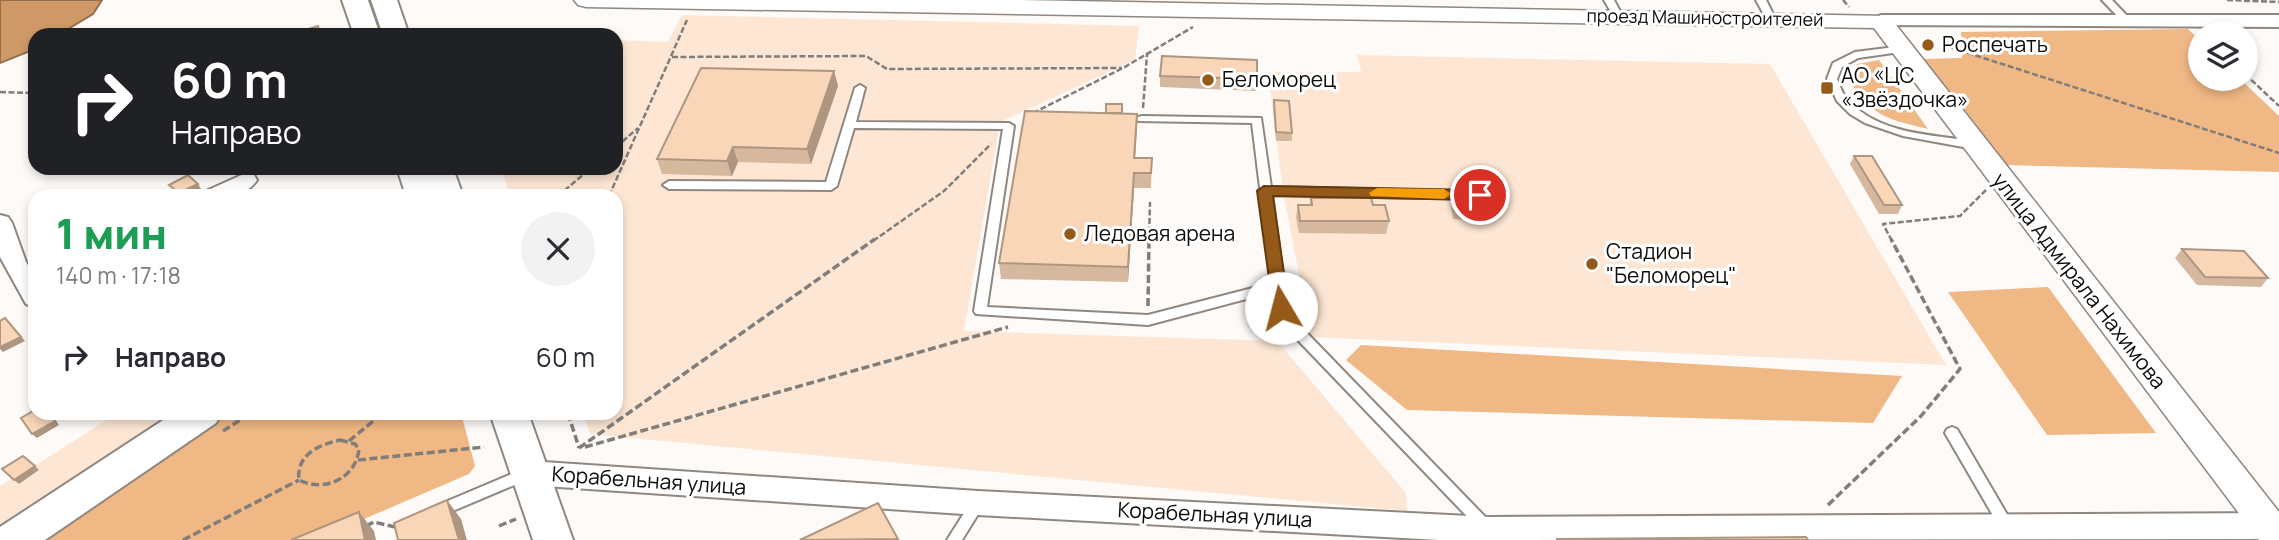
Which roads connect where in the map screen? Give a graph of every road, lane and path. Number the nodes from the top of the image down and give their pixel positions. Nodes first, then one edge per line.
1 (355, 0) edge
2 (384, 0) edge
3 (586, 0) edge
4 (2107, 0) edge
5 (2227, 0) edge
6 (650, 1) edge
7 (725, 2) edge
8 (2279, 2) edge
9 (1614, 9) edge
10 (1766, 10) edge
11 (687, 20) dead end
12 (1203, 21) dead end
13 (1881, 21) junction
14 (2127, 21) junction
15 (2279, 21) edge
16 (365, 28) edge
17 (394, 28) edge
18 (1943, 45) dead end
19 (1903, 48) junction
20 (1147, 54) junction
21 (672, 57) junction
22 (1123, 68) junction
23 (2258, 86) edge
24 (860, 88) dead end
25 (0, 92) edge
26 (28, 93) edge
27 (2279, 106) edge
28 (1142, 119) joint
29 (641, 125) junction
30 (850, 125) junction
31 (1009, 126) junction
32 (623, 141) edge
33 (1974, 145) junction
34 (2279, 153) edge
35 (623, 165) edge
36 (583, 175) edge
37 (246, 180) dead end
38 (669, 185) dead end
39 (228, 189) edge
40 (566, 189) edge
41 (1986, 190) dead end
42 (1264, 191) junction
43 (1480, 195) dead end
44 (1150, 202) dead end
45 (0, 223) edge
46 (1278, 285) junction
47 (28, 286) edge
48 (1136, 308) dead end
49 (1147, 308) junction
50 (1194, 308) junction
51 (1010, 326) dead end
52 (623, 417) edge
53 (194, 420) edge
54 (374, 420) edge
55 (511, 420) edge
56 (570, 420) edge
57 (619, 420) edge
58 (1952, 433) dead end
59 (348, 441) junction
60 (484, 447) dead end
61 (579, 448) junction
62 (358, 460) junction
63 (529, 473) junction
64 (299, 480) junction
65 (978, 503) junction
66 (518, 518) dead end
67 (499, 526) dead end
68 (363, 527) edge
69 (2007, 527) junction
70 (399, 528) joint
71 (48, 529) edge
72 (2276, 530) edge
73 (1806, 534) edge
74 (1490, 535) edge
75 (13, 540) edge
76 (183, 540) edge
77 (553, 540) edge
78 (954, 540) edge

1 - 16 main road
2 - 17 main road
3 - 6 street, проезд Машиностроителей
4 - 14 lane
5 - 8 path
6 - 7 street, проезд Машиностроителей
7 - 9 street, проезд Машиностроителей
9 - 10 street, проезд Машиностроителей
10 - 13 street, проезд Машиностроителей
11 - 21 path
12 - 20 path
13 - 14 street, проезд Машиностроителей
13 - 19 street, улица Адмирала Нахимова
14 - 15 street, проезд Машиностроителей
18 - 34 path
19 - 33 street, улица Адмирала Нахимова
19 - 33 lane
20 - 22 path
20 - 28 path
21 - 22 path
21 - 29 path
22 - 31 path
23 - 27 path
24 - 30 lane
25 - 26 path
28 - 42 lane
29 - 32 path
29 - 35 path
30 - 31 lane
30 - 38 lane
31 - 50 lane
31 - 52 path
33 - 72 street, улица Адмирала Нахимова
36 - 40 path
37 - 39 street
41 - 73 path
42 - 43 lane
42 - 46 lane
44 - 49 path
45 - 47 street
46 - 50 lane
46 - 74 lane
48 - 49 path
49 - 50 path
51 - 61 path
53 - 71 main road
54 - 59 path
55 - 63 main road
56 - 61 path
57 - 61 path
58 - 69 lane
59 - 62 path
59 - 64 path
60 - 62 path
62 - 64 path
63 - 65 street, Корабельная улица
63 - 70 lane
63 - 77 main road
64 - 76 path
65 - 74 street, Корабельная улица
65 - 78 lane
66 - 67 path
68 - 70 path
69 - 72 street, Корабельная улица
69 - 73 street, Корабельная улица
71 - 75 main road
73 - 74 street, Корабельная улица

